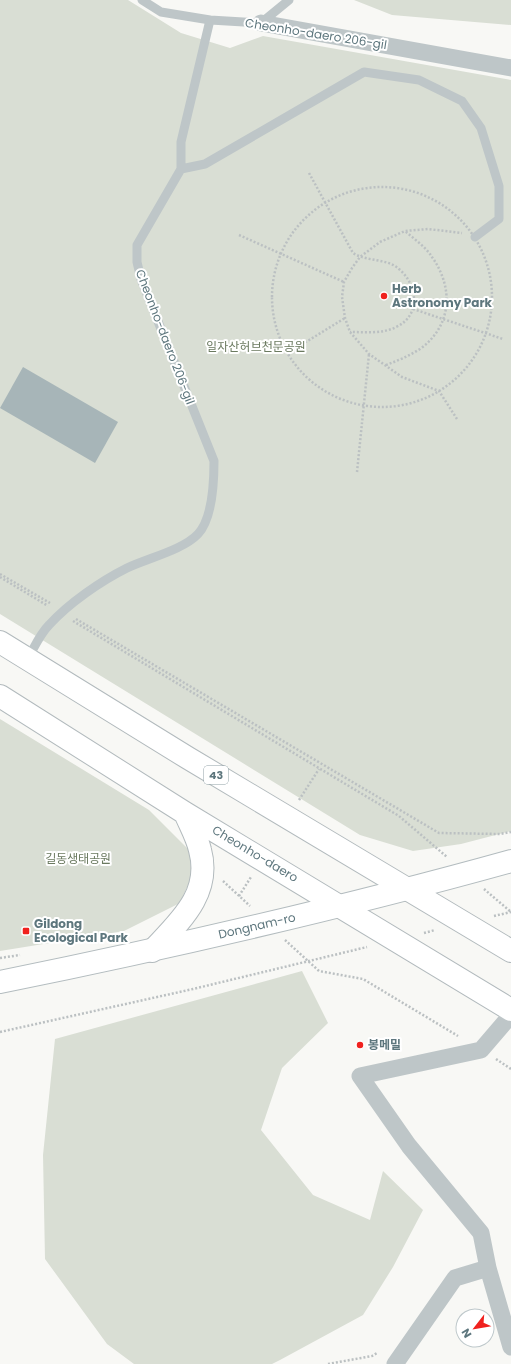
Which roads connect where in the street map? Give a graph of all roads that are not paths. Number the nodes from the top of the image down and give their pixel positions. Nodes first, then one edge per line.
1 (142, 0) edge
2 (290, 0) edge
3 (210, 20) junction
4 (261, 23) junction
5 (511, 68) edge
6 (180, 169) junction
7 (475, 237) road end
8 (0, 642) edge
9 (28, 658) junction
10 (0, 696) edge
11 (186, 813) junction
12 (511, 861) edge
13 (406, 890) junction
14 (342, 906) junction
15 (152, 951) junction
16 (511, 951) edge
17 (0, 982) edge
18 (511, 1010) edge
19 (511, 1015) edge
20 (488, 1268) junction
21 (511, 1347) edge
22 (395, 1364) edge

1 - 3 lane
2 - 4 lane
3 - 4 lane, Cheonho-daero 206-gil
3 - 6 lane, Cheonho-daero 206-gil
4 - 5 street, Cheonho-daero 206-gil
6 - 7 lane
6 - 9 lane, Cheonho-daero 206-gil
8 - 9 main road, 43
9 - 13 main road, 43
10 - 11 main road, Cheonho-daero
11 - 14 main road, Cheonho-daero
11 - 15 main road
12 - 13 main road, Dongnam-ro
13 - 14 main road, Dongnam-ro
13 - 16 main road, 43
14 - 15 main road, Dongnam-ro
14 - 18 main road, Cheonho-daero
15 - 17 main road, Dongnam-ro
19 - 20 street
20 - 21 street
20 - 22 street

